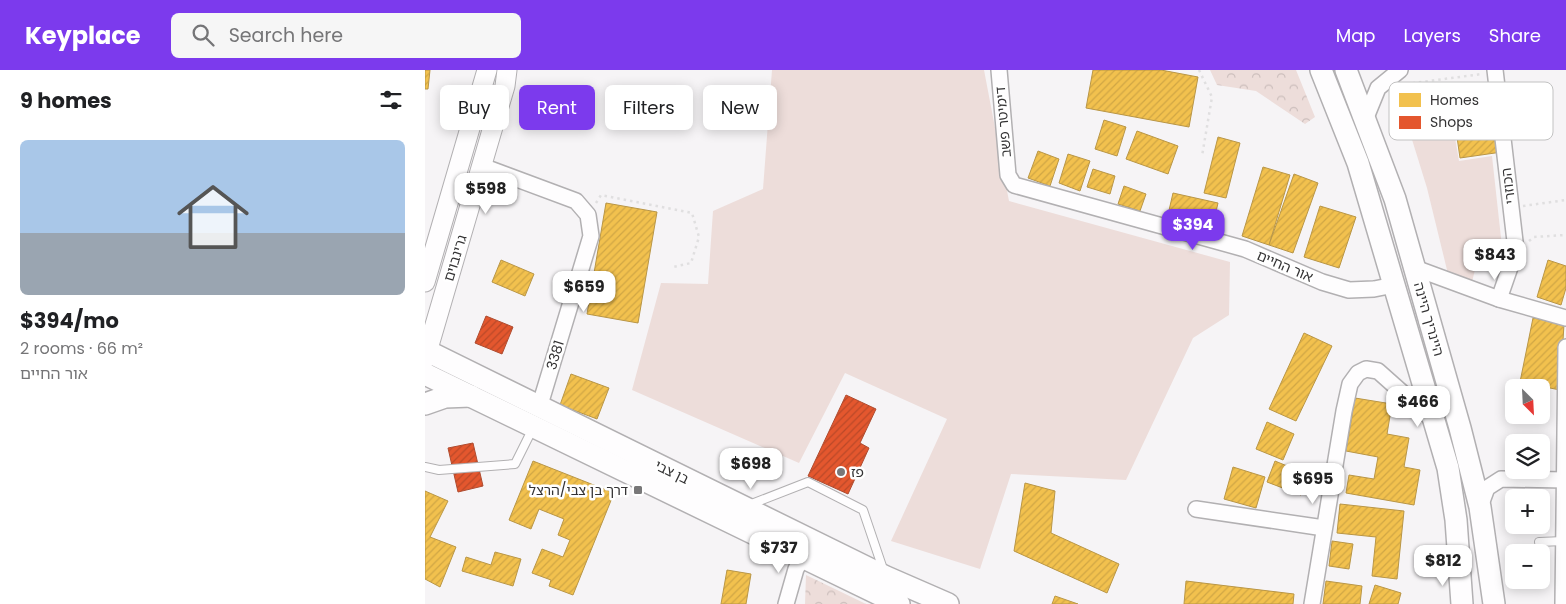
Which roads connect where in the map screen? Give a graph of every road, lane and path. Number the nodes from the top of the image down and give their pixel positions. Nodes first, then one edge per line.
1 (487, 70) edge
2 (507, 70) edge
3 (999, 70) edge
4 (1199, 70) edge
5 (1321, 70) edge
6 (1345, 70) edge
7 (1495, 71) edge
8 (1393, 73) edge
9 (1365, 120) junction
10 (1503, 140) edge
11 (1202, 156) dead end
12 (483, 166) junction
13 (1008, 175) joint
14 (1566, 200) edge
15 (1511, 208) junction
16 (588, 215) junction
17 (1566, 234) edge
18 (1516, 250) junction
19 (673, 267) dead end
20 (1415, 268) junction
21 (425, 282) edge
22 (1394, 284) junction
23 (1499, 299) junction
24 (1566, 318) edge
25 (1566, 347) edge
26 (426, 354) edge
27 (425, 374) edge
28 (472, 396) junction
29 (425, 404) edge
30 (537, 417) junction
31 (1436, 423) junction
32 (425, 467) edge
33 (1564, 480) edge
34 (745, 507) junction
35 (1480, 507) junction
36 (1197, 509) dead end
37 (1324, 528) junction
38 (1564, 541) junction
39 (1539, 542) dead end
40 (803, 557) junction
41 (886, 577) junction
42 (787, 604) edge
43 (899, 604) edge
44 (948, 604) edge
45 (1312, 604) edge
46 (1462, 604) edge
47 (1494, 604) edge
48 (1563, 604) edge

1 - 21 street, גרינבוים
2 - 12 street, גרינבוים
3 - 13 street, דימיטר פשב
4 - 11 path
5 - 22 main road, היינריך היינה
6 - 9 main road, היינריך היינה
7 - 8 path
8 - 9 street
9 - 20 main road, היינריך היינה
10 - 15 street, הכוזרי
12 - 16 street
12 - 26 street, גרינבוים
13 - 22 street, אור החיים
14 - 15 path
15 - 18 street, הכוזרי
16 - 19 path
16 - 30 street, 3381
17 - 18 path
18 - 23 street, הכוזרי
20 - 23 street
20 - 35 main road, היינריך היינה
22 - 31 main road, היינריך היינה
23 - 24 street
25 - 33 street
26 - 30 main road, בן צבי
27 - 28 main road, בן צבי
28 - 29 main road
28 - 30 main road, בן צבי
30 - 32 lane
30 - 34 main road, בן צבי
30 - 40 main road, בן צבי
31 - 37 street
31 - 46 main road, היינריך היינה
33 - 35 street
33 - 38 street
34 - 41 main road, בן צבי
34 - 41 lane
35 - 47 main road, היינריך היינה
36 - 37 street
37 - 45 street
38 - 39 lane
38 - 48 street
40 - 42 street
40 - 43 main road, בן צבי
41 - 44 main road, בן צבי

